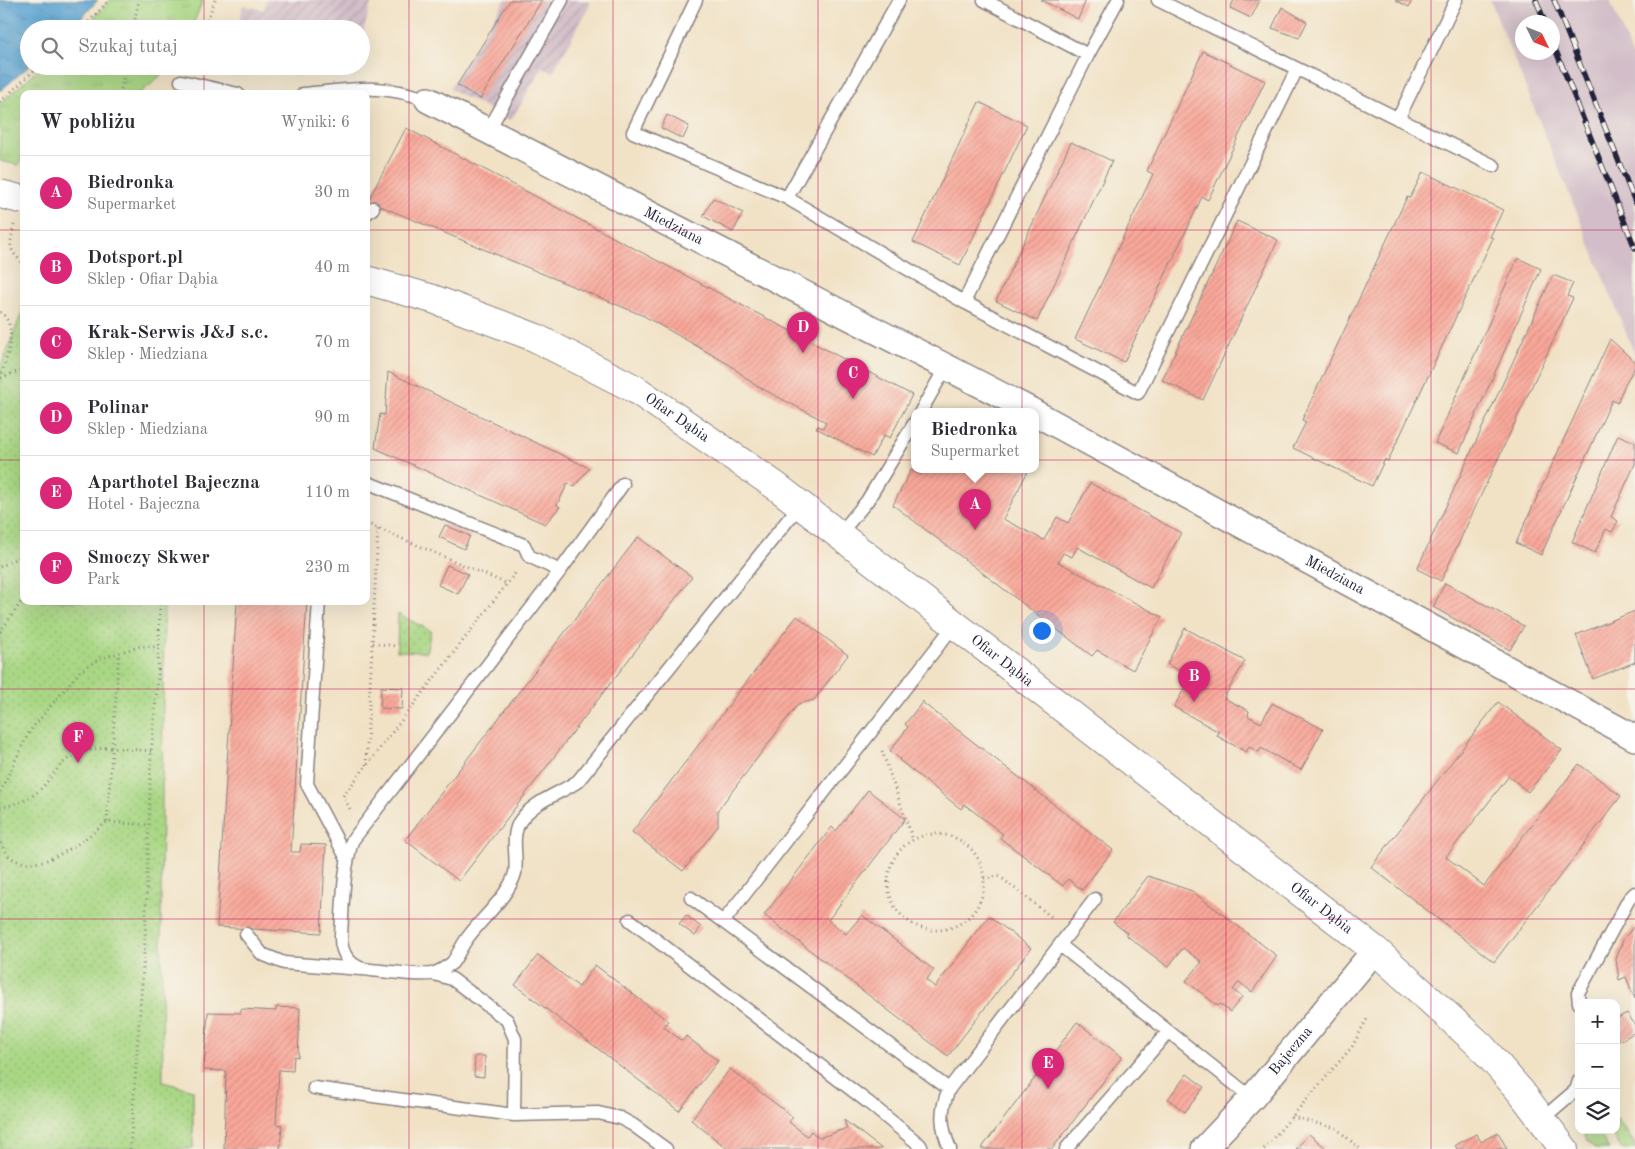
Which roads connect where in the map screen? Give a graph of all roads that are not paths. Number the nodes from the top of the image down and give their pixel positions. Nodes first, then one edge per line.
1 (562, 0) edge
2 (696, 0) edge
3 (899, 0) edge
4 (984, 0) edge
5 (1118, 0) edge
6 (1158, 0) edge
7 (1456, 0) edge
8 (1088, 55) junction
9 (1296, 69) junction
10 (181, 81) dead end
11 (220, 90) edge
12 (346, 90) edge
13 (428, 100) joint
14 (1398, 120) junction
15 (488, 131) junction
16 (1494, 166) dead end
17 (0, 194) edge
18 (787, 198) junction
19 (20, 199) edge
20 (370, 281) edge
21 (964, 302) junction
22 (946, 367) junction
23 (923, 408) edge
24 (1026, 408) edge
25 (1039, 415) edge
26 (911, 429) edge
27 (370, 484) edge
28 (623, 484) dead end
29 (800, 505) junction
30 (839, 534) junction
31 (560, 571) junction
32 (319, 605) edge
33 (955, 624) junction
34 (1635, 738) edge
35 (347, 859) junction
36 (1635, 892) edge
37 (691, 898) dead end
38 (1095, 899) dead end
39 (630, 920) dead end
40 (723, 922) junction
41 (246, 934) dead end
42 (1060, 945) junction
43 (1375, 950) junction
44 (362, 970) junction
45 (434, 974) junction
46 (1579, 999) edge
47 (1168, 1032) junction
48 (314, 1088) dead end
49 (949, 1089) junction
50 (1576, 1089) edge
51 (1252, 1098) junction
52 (514, 1115) junction
53 (1542, 1118) junction
54 (666, 1149) edge
55 (922, 1149) edge
56 (950, 1149) edge
57 (1066, 1149) edge
58 (1204, 1149) edge
59 (1564, 1149) edge

1 - 15 lane
2 - 18 lane
3 - 18 lane
4 - 8 lane
5 - 8 lane
6 - 9 lane
7 - 14 lane
8 - 21 lane
9 - 14 lane
9 - 21 lane
10 - 11 lane
12 - 13 lane, Miedziana
13 - 15 street, Miedziana
14 - 16 lane
15 - 22 street, Miedziana
17 - 19 street, bridge
18 - 21 lane
20 - 29 street, Ofiar Dąbia
22 - 23 lane
22 - 24 street, Miedziana
25 - 34 street, Miedziana
26 - 30 lane
27 - 31 lane
28 - 31 lane
29 - 30 street, Ofiar Dąbia
29 - 45 lane
30 - 33 street, Ofiar Dąbia
31 - 35 lane
32 - 35 lane
33 - 40 lane
33 - 43 street, Ofiar Dąbia
35 - 44 lane
36 - 46 lane
37 - 40 lane
38 - 42 lane
39 - 55 lane
40 - 49 lane
41 - 44 lane
42 - 47 lane
42 - 49 lane
43 - 51 street, Bajeczna
43 - 53 street, Ofiar Dąbia
44 - 45 lane
45 - 52 lane
47 - 51 lane
47 - 57 lane
48 - 52 lane
49 - 56 lane
50 - 53 lane
51 - 58 street, Bajeczna
52 - 54 lane
53 - 59 street, Ofiar Dąbia

